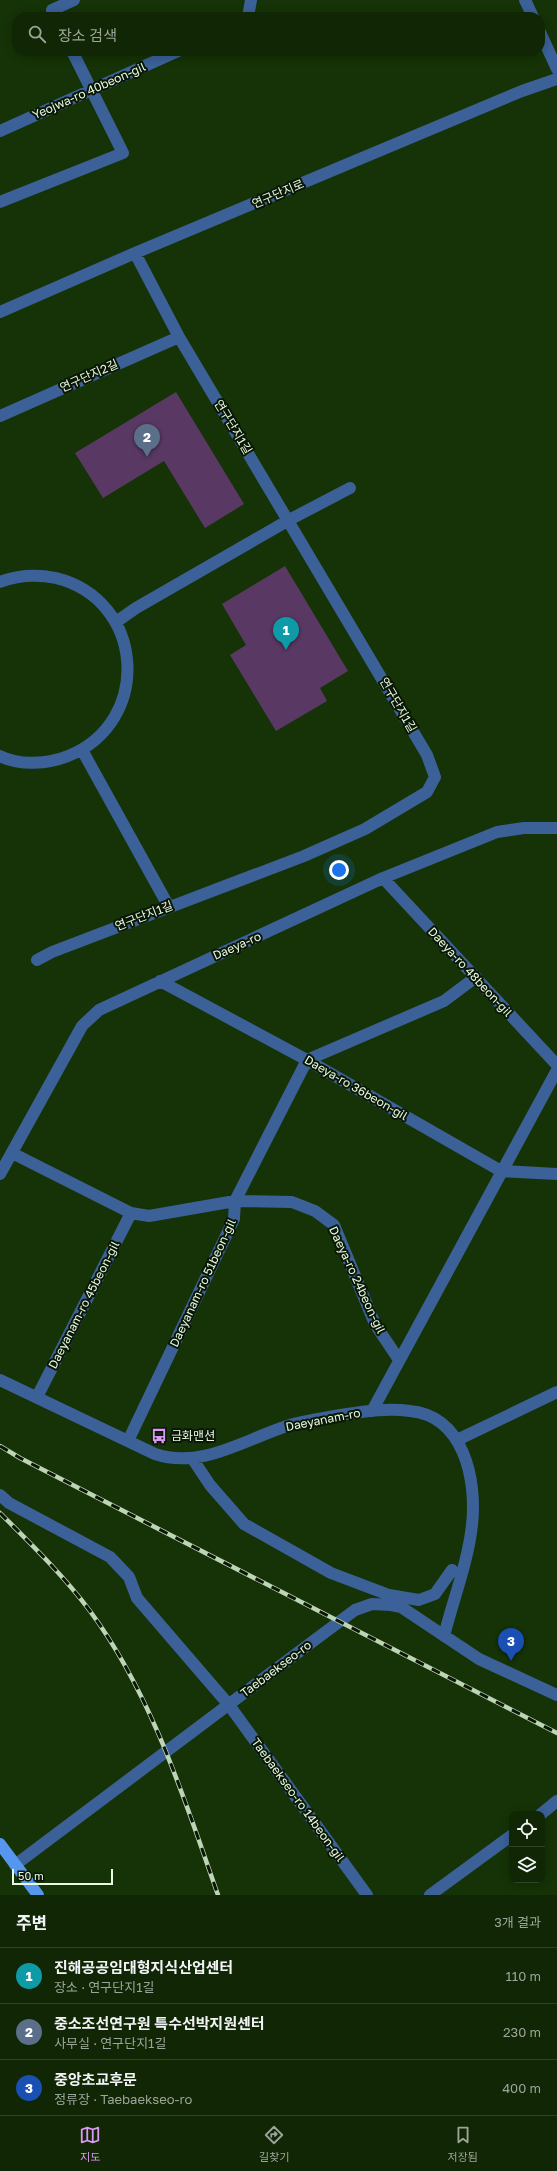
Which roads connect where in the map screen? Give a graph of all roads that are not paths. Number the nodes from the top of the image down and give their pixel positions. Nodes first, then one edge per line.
1 (74, 0) edge
2 (251, 0) edge
3 (525, 0) edge
4 (51, 9) edge
5 (249, 12) edge
6 (531, 12) edge
7 (545, 43) edge
8 (74, 56) edge
9 (167, 56) edge
10 (557, 69) edge
11 (557, 79) edge
12 (91, 90) junction
13 (0, 131) edge
14 (0, 202) edge
15 (135, 253) junction
16 (0, 312) edge
17 (178, 337) junction
18 (0, 416) edge
19 (350, 488) dead end
20 (289, 520) junction
21 (0, 582) edge
22 (116, 622) junction
23 (82, 750) junction
24 (0, 756) edge
25 (557, 828) edge
26 (383, 878) junction
27 (169, 907) junction
28 (37, 960) dead end
29 (476, 977) junction
30 (160, 981) junction
31 (307, 1060) junction
32 (557, 1066) edge
33 (557, 1070) edge
34 (12, 1153) junction
35 (501, 1171) junction
36 (0, 1174) edge
37 (557, 1174) edge
38 (235, 1202) junction
39 (130, 1213) junction
40 (399, 1360) junction
41 (0, 1380) edge
42 (557, 1392) edge
43 (38, 1397) junction
44 (372, 1411) junction
45 (457, 1440) junction
46 (128, 1441) junction
47 (192, 1458) junction
48 (0, 1495) edge
49 (452, 1570) dead end
50 (444, 1636) junction
51 (557, 1695) edge
52 (229, 1704) junction
53 (557, 1801) edge
54 (545, 1811) edge
55 (509, 1837) edge
56 (0, 1844) edge
57 (15, 1864) junction
58 (38, 1895) edge
59 (367, 1895) edge
60 (430, 1895) edge

1 - 4 street
2 - 5 street
3 - 6 street
7 - 10 street
8 - 12 street
9 - 12 street, Yeojwa-ro 40beon-gil
11 - 15 street, 연구단지로
12 - 13 street, Yeojwa-ro 40beon-gil
12 - 14 street
15 - 16 street, 연구단지로
15 - 17 street, 연구단지1길
17 - 18 street, 연구단지2길
17 - 20 street, 연구단지1길
19 - 20 street
20 - 22 street
20 - 27 street, 연구단지1길
21 - 22 street
22 - 23 street
23 - 24 street
23 - 27 street
25 - 26 street, Daeya-ro
26 - 29 street, Daeya-ro 48beon-gil
26 - 30 street, Daeya-ro
27 - 28 street, 연구단지1길
29 - 31 street
29 - 32 street, Daeya-ro 48beon-gil
30 - 31 street, Daeya-ro 36beon-gil
30 - 34 street, Daeya-ro
31 - 35 street, Daeya-ro 36beon-gil
31 - 38 street, Daeyanam-ro 51beon-gil
33 - 35 street
34 - 36 street, Daeya-ro
34 - 39 street, Daeya-ro 24beon-gil
35 - 37 street, Daeya-ro 36beon-gil
35 - 40 street
38 - 39 street, Daeya-ro 24beon-gil
38 - 40 street, Daeya-ro 24beon-gil
38 - 46 street, Daeyanam-ro 51beon-gil
39 - 43 street, Daeyanam-ro 45beon-gil
40 - 44 street
41 - 43 street, Daeyanam-ro
42 - 45 street
43 - 46 street, Daeyanam-ro
44 - 45 street, Daeyanam-ro
44 - 47 street, Daeyanam-ro
45 - 50 street, Daeyanam-ro
46 - 47 street, Daeyanam-ro
47 - 49 street
48 - 52 street, Taebaekseo-ro 14beon-gil
50 - 51 street, Taebaekseo-ro
50 - 52 street, Taebaekseo-ro
52 - 57 street, Taebaekseo-ro
52 - 59 street, Taebaekseo-ro 14beon-gil
53 - 54 street
55 - 60 street
56 - 57 main road
57 - 58 main road

